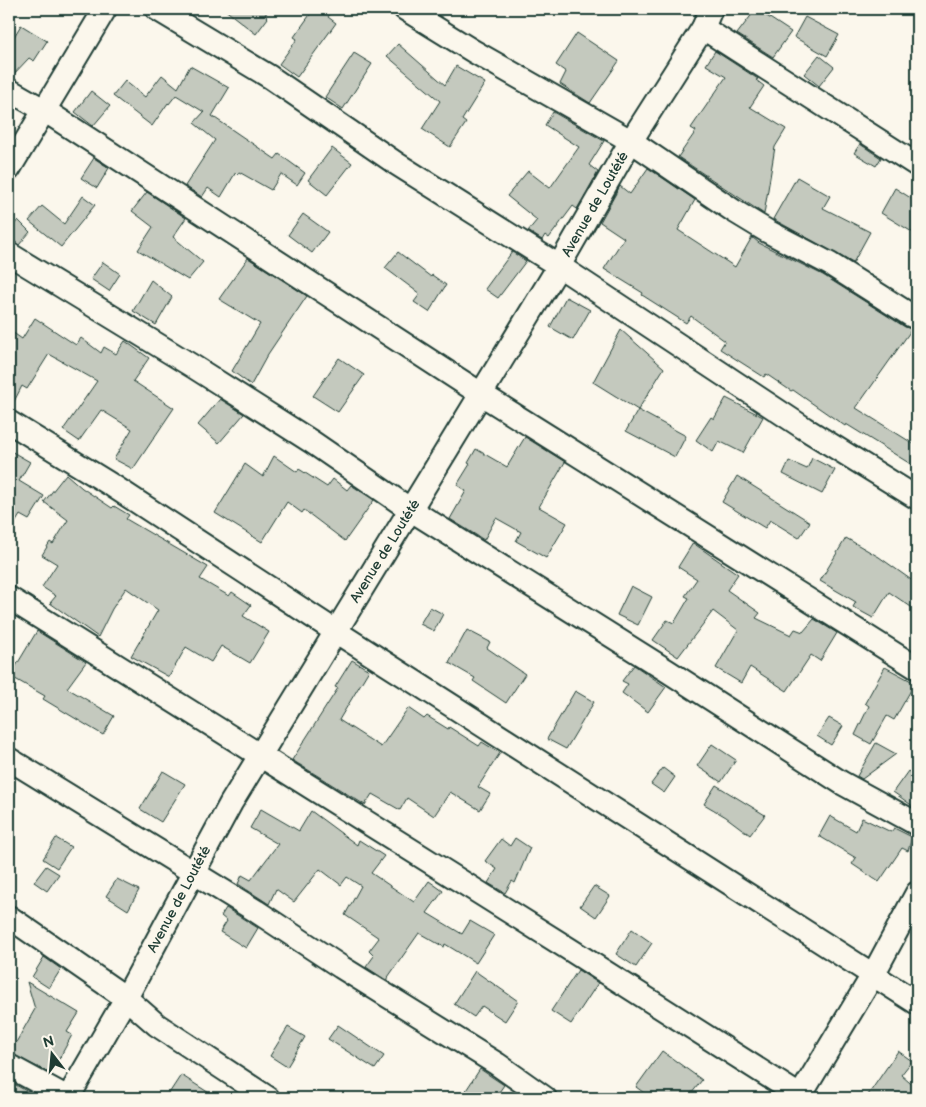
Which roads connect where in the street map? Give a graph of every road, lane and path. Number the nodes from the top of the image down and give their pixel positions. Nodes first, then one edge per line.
1 (105, 9) edge
2 (157, 9) edge
3 (405, 9) edge
4 (707, 19) edge
5 (9, 90) edge
6 (44, 110) junction
7 (631, 141) junction
8 (917, 165) edge
9 (9, 169) edge
10 (9, 254) edge
11 (559, 266) junction
12 (912, 316) dead end
13 (481, 394) junction
14 (9, 422) edge
15 (917, 498) edge
16 (411, 510) junction
17 (9, 598) edge
18 (335, 631) junction
19 (917, 668) edge
20 (259, 755) junction
21 (9, 759) edge
22 (917, 824) edge
23 (192, 872) junction
24 (917, 893) edge
25 (9, 917) edge
26 (873, 975) junction
27 (126, 998) junction
28 (917, 1003) edge
29 (9, 1066) edge
30 (68, 1098) edge
31 (268, 1098) edge
32 (545, 1098) edge
33 (801, 1098) edge

1 - 6 street
2 - 11 street
3 - 7 street
4 - 7 street, Avenue de Loutété
4 - 8 street
5 - 6 street
6 - 9 street
6 - 13 street
7 - 11 street, Avenue de Loutété
7 - 12 street
10 - 16 street
11 - 13 street, Avenue de Loutété
11 - 15 street
13 - 16 street, Avenue de Loutété
13 - 19 street
14 - 18 street
16 - 18 street, Avenue de Loutété
16 - 22 street
17 - 20 street
18 - 20 street, Avenue de Loutété
18 - 26 street
20 - 23 street, Avenue de Loutété
20 - 33 street
21 - 23 street
23 - 27 street, Avenue de Loutété
23 - 32 street
24 - 26 street
25 - 27 street
26 - 28 street
26 - 33 street
27 - 30 street, Avenue de Loutété
27 - 31 street
29 - 30 street

